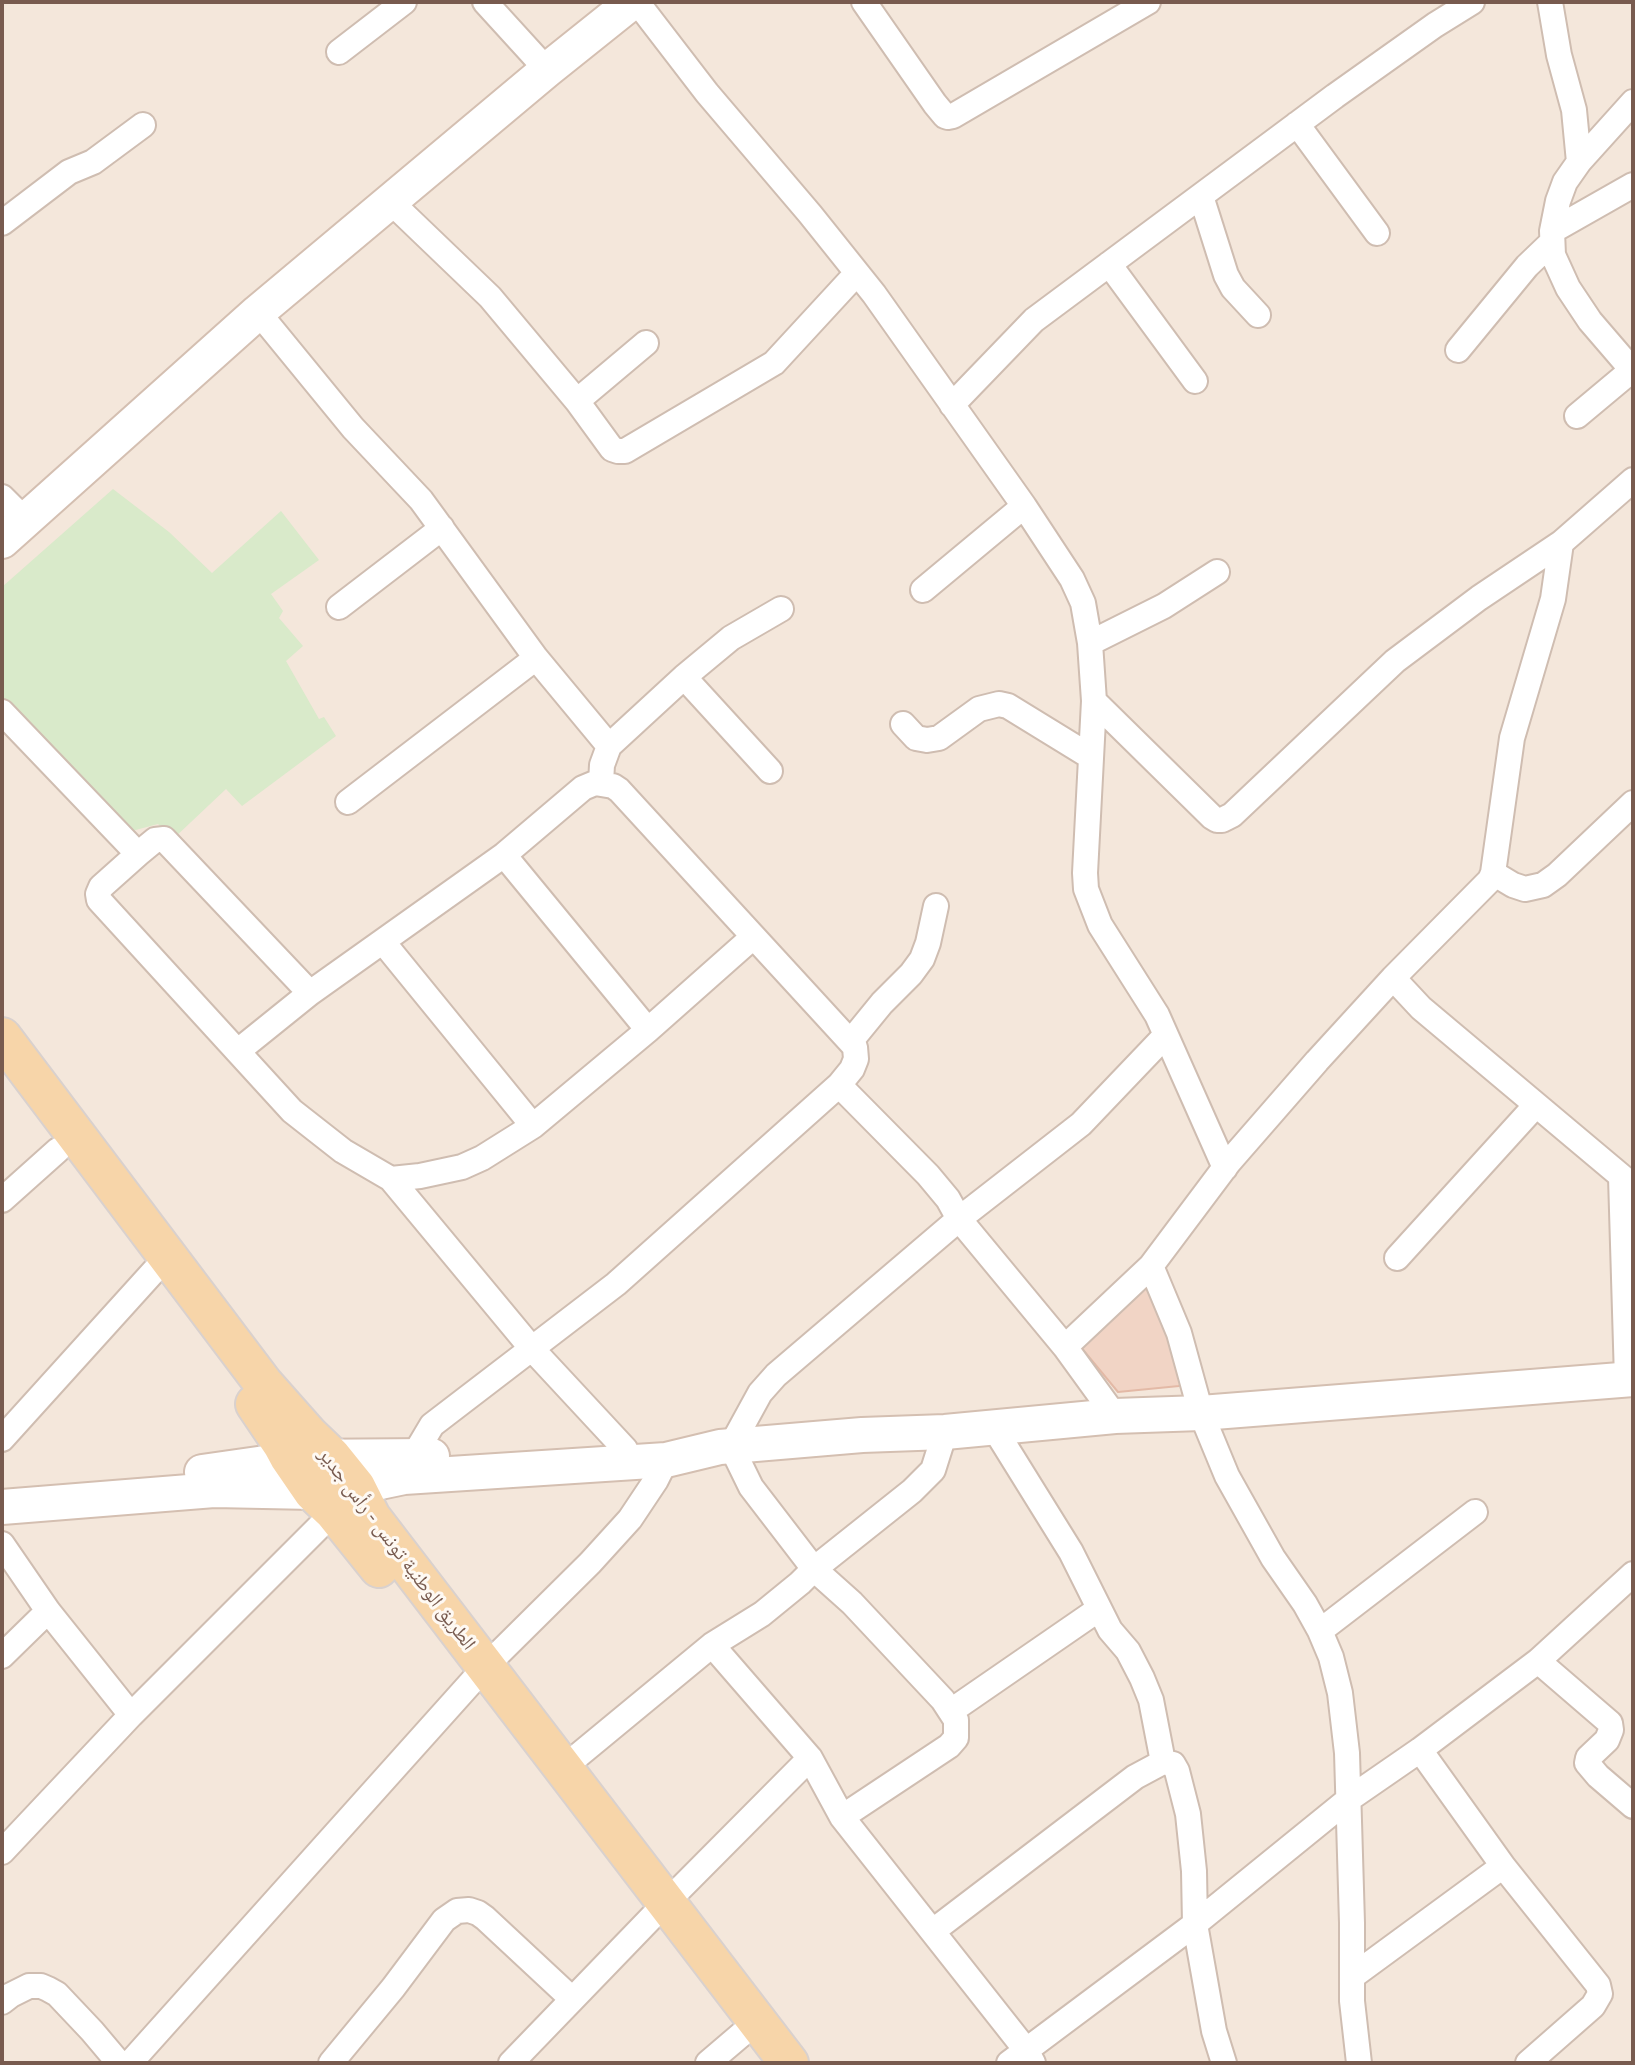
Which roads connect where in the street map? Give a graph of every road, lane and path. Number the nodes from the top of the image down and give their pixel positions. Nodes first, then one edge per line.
1 (404, 2) edge
2 (485, 2) edge
3 (635, 2) edge
4 (864, 2) edge
5 (1148, 2) edge
6 (1472, 2) edge
7 (1550, 2) edge
8 (339, 52) dead end
9 (547, 70) junction
10 (1633, 102) edge
11 (1297, 124) junction
12 (143, 125) dead end
13 (1579, 162) junction
14 (1633, 185) edge
15 (1201, 196) junction
16 (391, 202) junction
17 (2, 223) edge
18 (1377, 233) dead end
19 (1552, 237) junction
20 (1109, 264) junction
21 (857, 273) junction
22 (258, 312) junction
23 (1258, 315) dead end
24 (646, 343) dead end
25 (1458, 350) dead end
26 (1632, 371) edge
27 (1195, 381) dead end
28 (577, 401) junction
29 (952, 405) junction
30 (1577, 416) dead end
31 (1633, 480) edge
32 (1024, 506) junction
33 (10, 519) edge
34 (442, 528) junction
35 (1561, 543) junction
36 (1217, 572) dead end
37 (923, 590) dead end
38 (339, 607) dead end
39 (781, 609) dead end
40 (1090, 643) junction
41 (536, 658) junction
42 (684, 677) junction
43 (1094, 701) junction
44 (2, 712) edge
45 (903, 724) dead end
46 (609, 746) junction
47 (1091, 757) junction
48 (770, 771) dead end
49 (601, 783) junction
50 (348, 802) dead end
51 (1633, 803) edge
52 (138, 854) junction
53 (504, 855) junction
54 (1493, 873) junction
55 (936, 906) dead end
56 (753, 937) junction
57 (383, 942) junction
58 (1393, 978) junction
59 (310, 993) junction
60 (648, 1030) junction
61 (1165, 1036) junction
62 (2, 1037) edge
63 (851, 1041) junction
64 (238, 1051) junction
65 (2, 1076) edge
66 (839, 1085) junction
67 (1536, 1105) junction
68 (533, 1126) junction
69 (58, 1150) junction
70 (1225, 1168) junction
71 (391, 1179) junction
72 (1627, 1181) edge
73 (2, 1200) edge
74 (959, 1219) junction
75 (1397, 1258) dead end
76 (1151, 1266) junction
77 (154, 1271) junction
78 (1065, 1347) junction
79 (533, 1350) junction
80 (1630, 1379) edge
81 (1201, 1413) junction
82 (1115, 1416) junction
83 (994, 1428) junction
84 (945, 1432) junction
85 (2, 1439) edge
86 (725, 1446) junction
87 (625, 1449) junction
88 (331, 1456) junction
89 (289, 1457) junction
90 (413, 1457) junction
91 (666, 1460) junction
92 (2, 1490) edge
93 (334, 1497) junction
94 (2, 1507) edge
95 (1475, 1512) dead end
96 (2, 1544) edge
97 (814, 1569) junction
98 (1633, 1574) edge
99 (1099, 1609) junction
100 (48, 1611) junction
101 (1320, 1631) junction
102 (712, 1645) junction
103 (2, 1656) edge
104 (1538, 1661) junction
105 (479, 1675) junction
106 (951, 1711) junction
107 (131, 1715) junction
108 (1420, 1750) junction
109 (810, 1758) junction
110 (1163, 1762) junction
111 (563, 1768) junction
112 (1349, 1799) junction
113 (1633, 1806) edge
114 (842, 1817) junction
115 (2, 1852) edge
116 (1503, 1866) junction
117 (659, 1910) junction
118 (1195, 1924) junction
119 (933, 1931) junction
120 (1353, 1976) junction
121 (572, 1999) junction
122 (2, 2002) edge
123 (753, 2049) edge
124 (1023, 2059) edge
125 (119, 2063) edge
126 (130, 2063) edge
127 (331, 2063) edge
128 (511, 2063) edge
129 (708, 2063) edge
130 (789, 2063) edge
131 (1224, 2063) edge
132 (1359, 2063) edge
133 (1528, 2063) edge

1 - 8 street
2 - 9 street
3 - 9 main road
3 - 21 street
4 - 5 street
6 - 11 street
7 - 13 street
9 - 16 main road
10 - 13 street
11 - 15 street
11 - 18 street
12 - 17 street
13 - 19 street
14 - 19 street
15 - 20 street
15 - 23 street
16 - 22 main road
16 - 28 street
19 - 25 street
19 - 26 street
20 - 27 street
20 - 29 street
21 - 28 street
21 - 29 street
22 - 33 main road
22 - 34 street
24 - 28 street
26 - 30 street
29 - 32 street
31 - 35 street
32 - 37 street
32 - 40 street
34 - 38 street
34 - 41 street
35 - 43 street
35 - 54 street
36 - 40 street
39 - 42 street
40 - 43 street
41 - 46 street
41 - 50 street
42 - 46 street
42 - 48 street
43 - 47 street
44 - 52 street
45 - 47 street
46 - 49 street
47 - 61 street
49 - 53 street
49 - 56 street
51 - 54 street
52 - 59 street
52 - 64 street
53 - 57 street
53 - 60 street
54 - 58 street
55 - 63 street
56 - 60 street
56 - 63 street
57 - 59 street
57 - 68 street
58 - 67 street
58 - 70 street
59 - 64 street
60 - 68 street
61 - 70 street
61 - 74 street
62 - 88 main road, الطريق الوطنية تونس - رأس جدير
63 - 66 street
64 - 71 street
65 - 69 main road, الطريق الوطنية تونس - رأس جدير
66 - 74 street
66 - 79 street
67 - 72 street
67 - 75 street
68 - 71 street
69 - 73 street
69 - 77 main road, الطريق الوطنية تونس - رأس جدير
70 - 76 street
71 - 79 street
72 - 80 street
74 - 78 street
74 - 86 street
76 - 78 street
76 - 81 street
77 - 85 street
77 - 89 main road, الطريق الوطنية تونس - رأس جدير
78 - 82 street
79 - 87 street
79 - 90 street
80 - 81 main road
81 - 82 main road
81 - 101 street
82 - 83 main road
83 - 84 main road
83 - 99 street
84 - 86 main road
84 - 97 street
86 - 87 main road
86 - 91 main road
86 - 97 street
87 - 90 main road
88 - 89 main road
88 - 90 main road
88 - 93 main road, الطريق الوطنية تونس - رأس جدير
89 - 92 main road
89 - 93 main road, الطريق الوطنية تونس - رأس جدير
91 - 93 main road
91 - 105 street
93 - 94 main road
93 - 105 main road, الطريق الوطنية تونس - رأس جدير
93 - 107 street
95 - 101 street
96 - 100 street
97 - 102 street
97 - 106 street
98 - 104 street
99 - 106 street
99 - 110 street
100 - 103 street
100 - 107 street
101 - 112 street
102 - 109 street
102 - 111 street
104 - 108 street
104 - 113 street
105 - 111 main road, الطريق الوطنية تونس - رأس جدير
105 - 117 main road, الطريق الوطنية تونس - رأس جدير
105 - 126 street
106 - 114 street
107 - 115 street
108 - 112 street
108 - 116 street
109 - 114 street
109 - 117 street
110 - 118 street
110 - 119 street
111 - 117 main road, الطريق الوطنية تونس - رأس جدير
112 - 118 street
112 - 120 street
114 - 119 street
116 - 120 street
116 - 133 street
117 - 121 street
117 - 123 main road, الطريق الوطنية تونس - رأس جدير
117 - 130 main road, الطريق الوطنية تونس - رأس جدير
118 - 124 street
118 - 131 street
119 - 124 street
120 - 132 street
121 - 127 street
121 - 128 street
122 - 125 street
123 - 129 street

